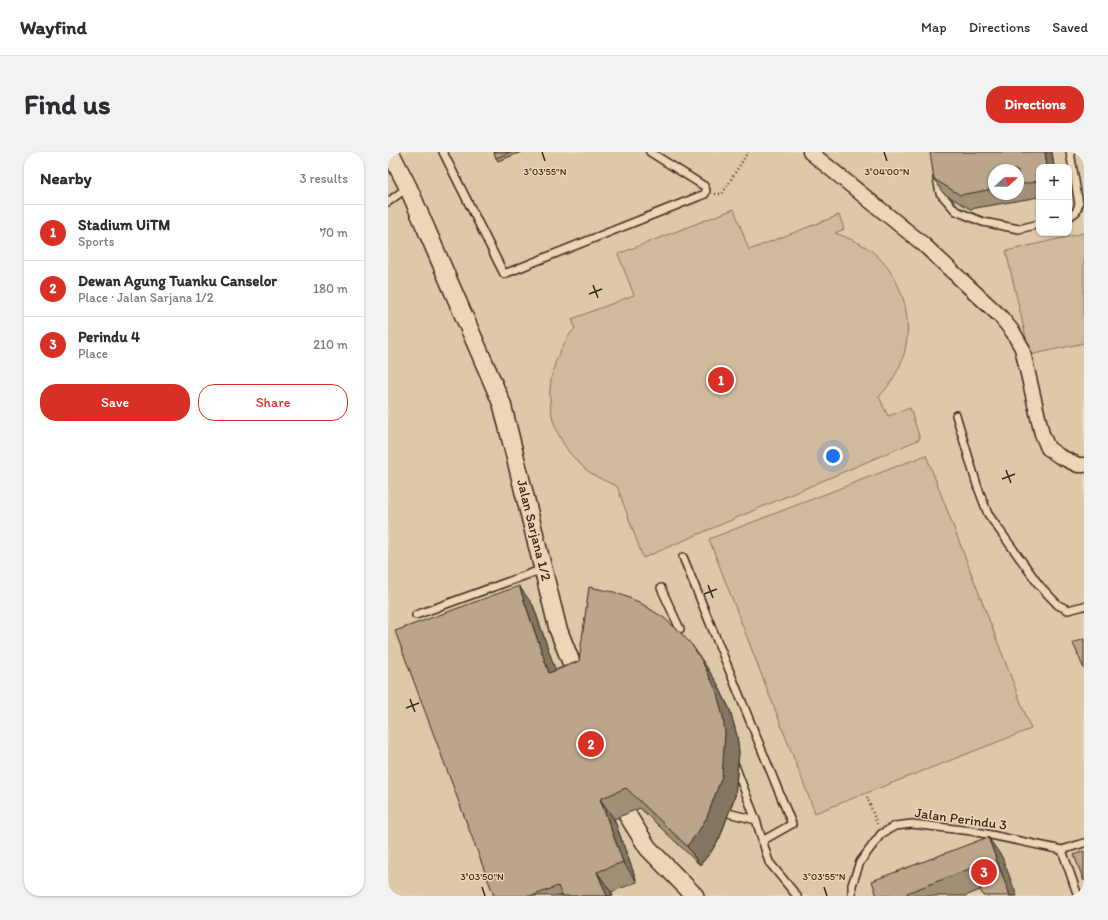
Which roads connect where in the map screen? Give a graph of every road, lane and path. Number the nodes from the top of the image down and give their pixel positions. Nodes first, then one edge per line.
1 (390, 152) edge
2 (443, 152) edge
3 (650, 152) edge
4 (748, 152) edge
5 (810, 152) edge
6 (1070, 152) edge
7 (936, 173) edge
8 (408, 187) junction
9 (703, 196) junction
10 (388, 202) edge
11 (1072, 215) edge
12 (1036, 225) edge
13 (956, 415) dead end
14 (1084, 465) edge
15 (684, 557) dead end
16 (544, 569) junction
17 (661, 588) dead end
18 (1084, 606) edge
19 (416, 614) dead end
20 (680, 629) dead end
21 (585, 697) edge
22 (731, 755) dead end
23 (614, 779) edge
24 (867, 797) dead end
25 (724, 812) dead end
26 (756, 820) junction
27 (881, 834) junction
28 (762, 841) junction
29 (1084, 843) edge
30 (1062, 850) junction
31 (695, 896) edge
32 (797, 896) edge
33 (852, 896) edge
34 (1078, 896) edge

1 - 8 street, Jalan Sarjana 1/2
2 - 9 lane
3 - 9 lane
4 - 9 path
5 - 14 street
6 - 11 lane
7 - 12 lane
8 - 10 lane
8 - 16 street, Jalan Sarjana 1/2
13 - 18 lane
15 - 28 lane
16 - 19 lane
16 - 21 street, Jalan Sarjana 1/2
17 - 20 lane
22 - 26 lane
23 - 31 street
24 - 27 path
25 - 26 lane
26 - 28 lane
27 - 30 lane, Jalan Perindu 3
27 - 33 lane, Jalan Perindu 3
28 - 32 lane
29 - 30 lane, Jalan Perindu 3
30 - 34 lane

